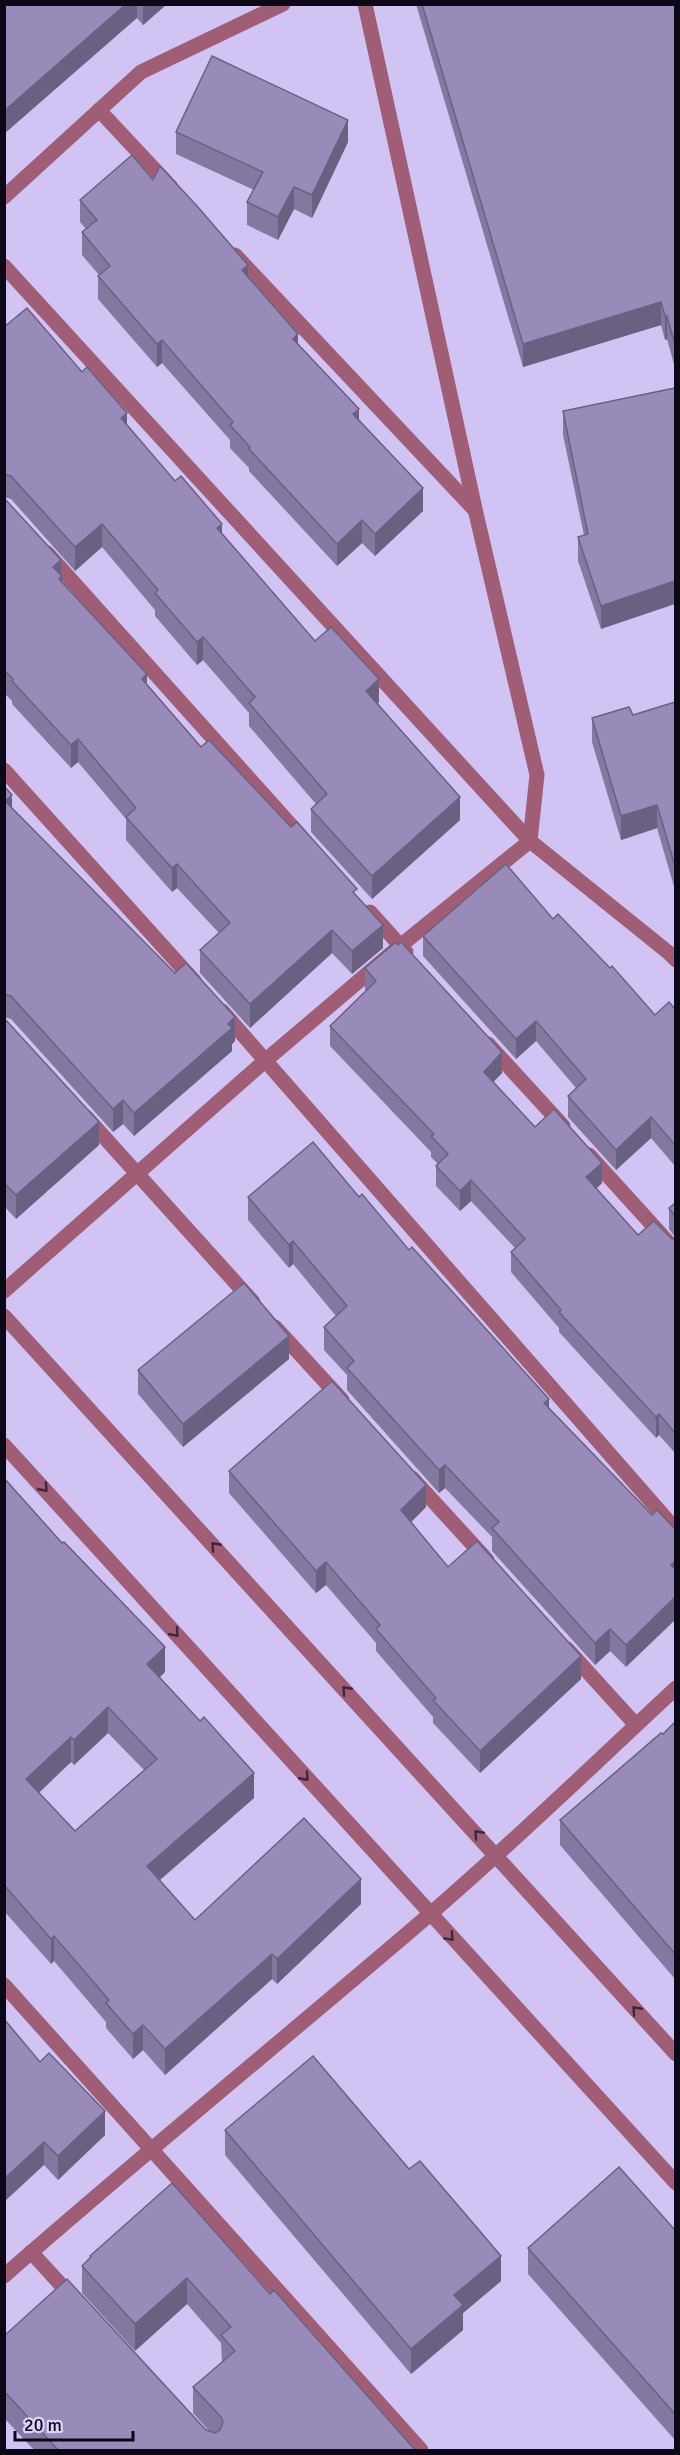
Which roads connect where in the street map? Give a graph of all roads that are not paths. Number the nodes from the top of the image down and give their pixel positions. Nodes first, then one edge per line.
1 (284, 4) edge
2 (365, 4) edge
3 (99, 110) junction
4 (4, 197) edge
5 (181, 197) edge
6 (222, 241) edge
7 (4, 266) edge
8 (475, 509) junction
9 (36, 541) edge
10 (4, 770) edge
11 (530, 841) junction
12 (313, 849) edge
13 (360, 902) edge
14 (400, 946) junction
15 (675, 960) edge
16 (416, 963) edge
17 (478, 1033) edge
18 (266, 1060) junction
19 (75, 1104) edge
20 (137, 1174) junction
21 (675, 1251) edge
22 (4, 1291) edge
23 (4, 1316) edge
24 (354, 1414) edge
25 (4, 1445) edge
26 (402, 1467) edge
27 (675, 1530) edge
28 (499, 1574) edge
29 (555, 1636) edge
30 (675, 1688) edge
31 (636, 1725) junction
32 (497, 1855) junction
33 (430, 1915) junction
34 (4, 1986) edge
35 (675, 2054) edge
36 (151, 2148) junction
37 (675, 2183) edge
38 (31, 2252) junction
39 (4, 2276) edge
40 (87, 2313) edge
41 (421, 2451) edge

1 - 3 street
2 - 8 street
3 - 4 street
3 - 5 street
6 - 8 street
7 - 11 street
8 - 11 street
9 - 12 street
10 - 18 street
11 - 14 street
11 - 15 street
13 - 14 street
14 - 16 street
14 - 18 street
17 - 21 street
18 - 20 street
18 - 27 street
19 - 20 street
20 - 22 street
20 - 24 street
32 -> 23 street
25 -> 33 street
26 - 28 street
29 - 31 street
30 - 31 street
31 - 32 street
32 - 33 street
35 -> 32 street
33 - 36 street
33 -> 37 street
34 - 36 street
36 - 38 street
36 - 41 street
38 - 39 street
38 - 40 street

